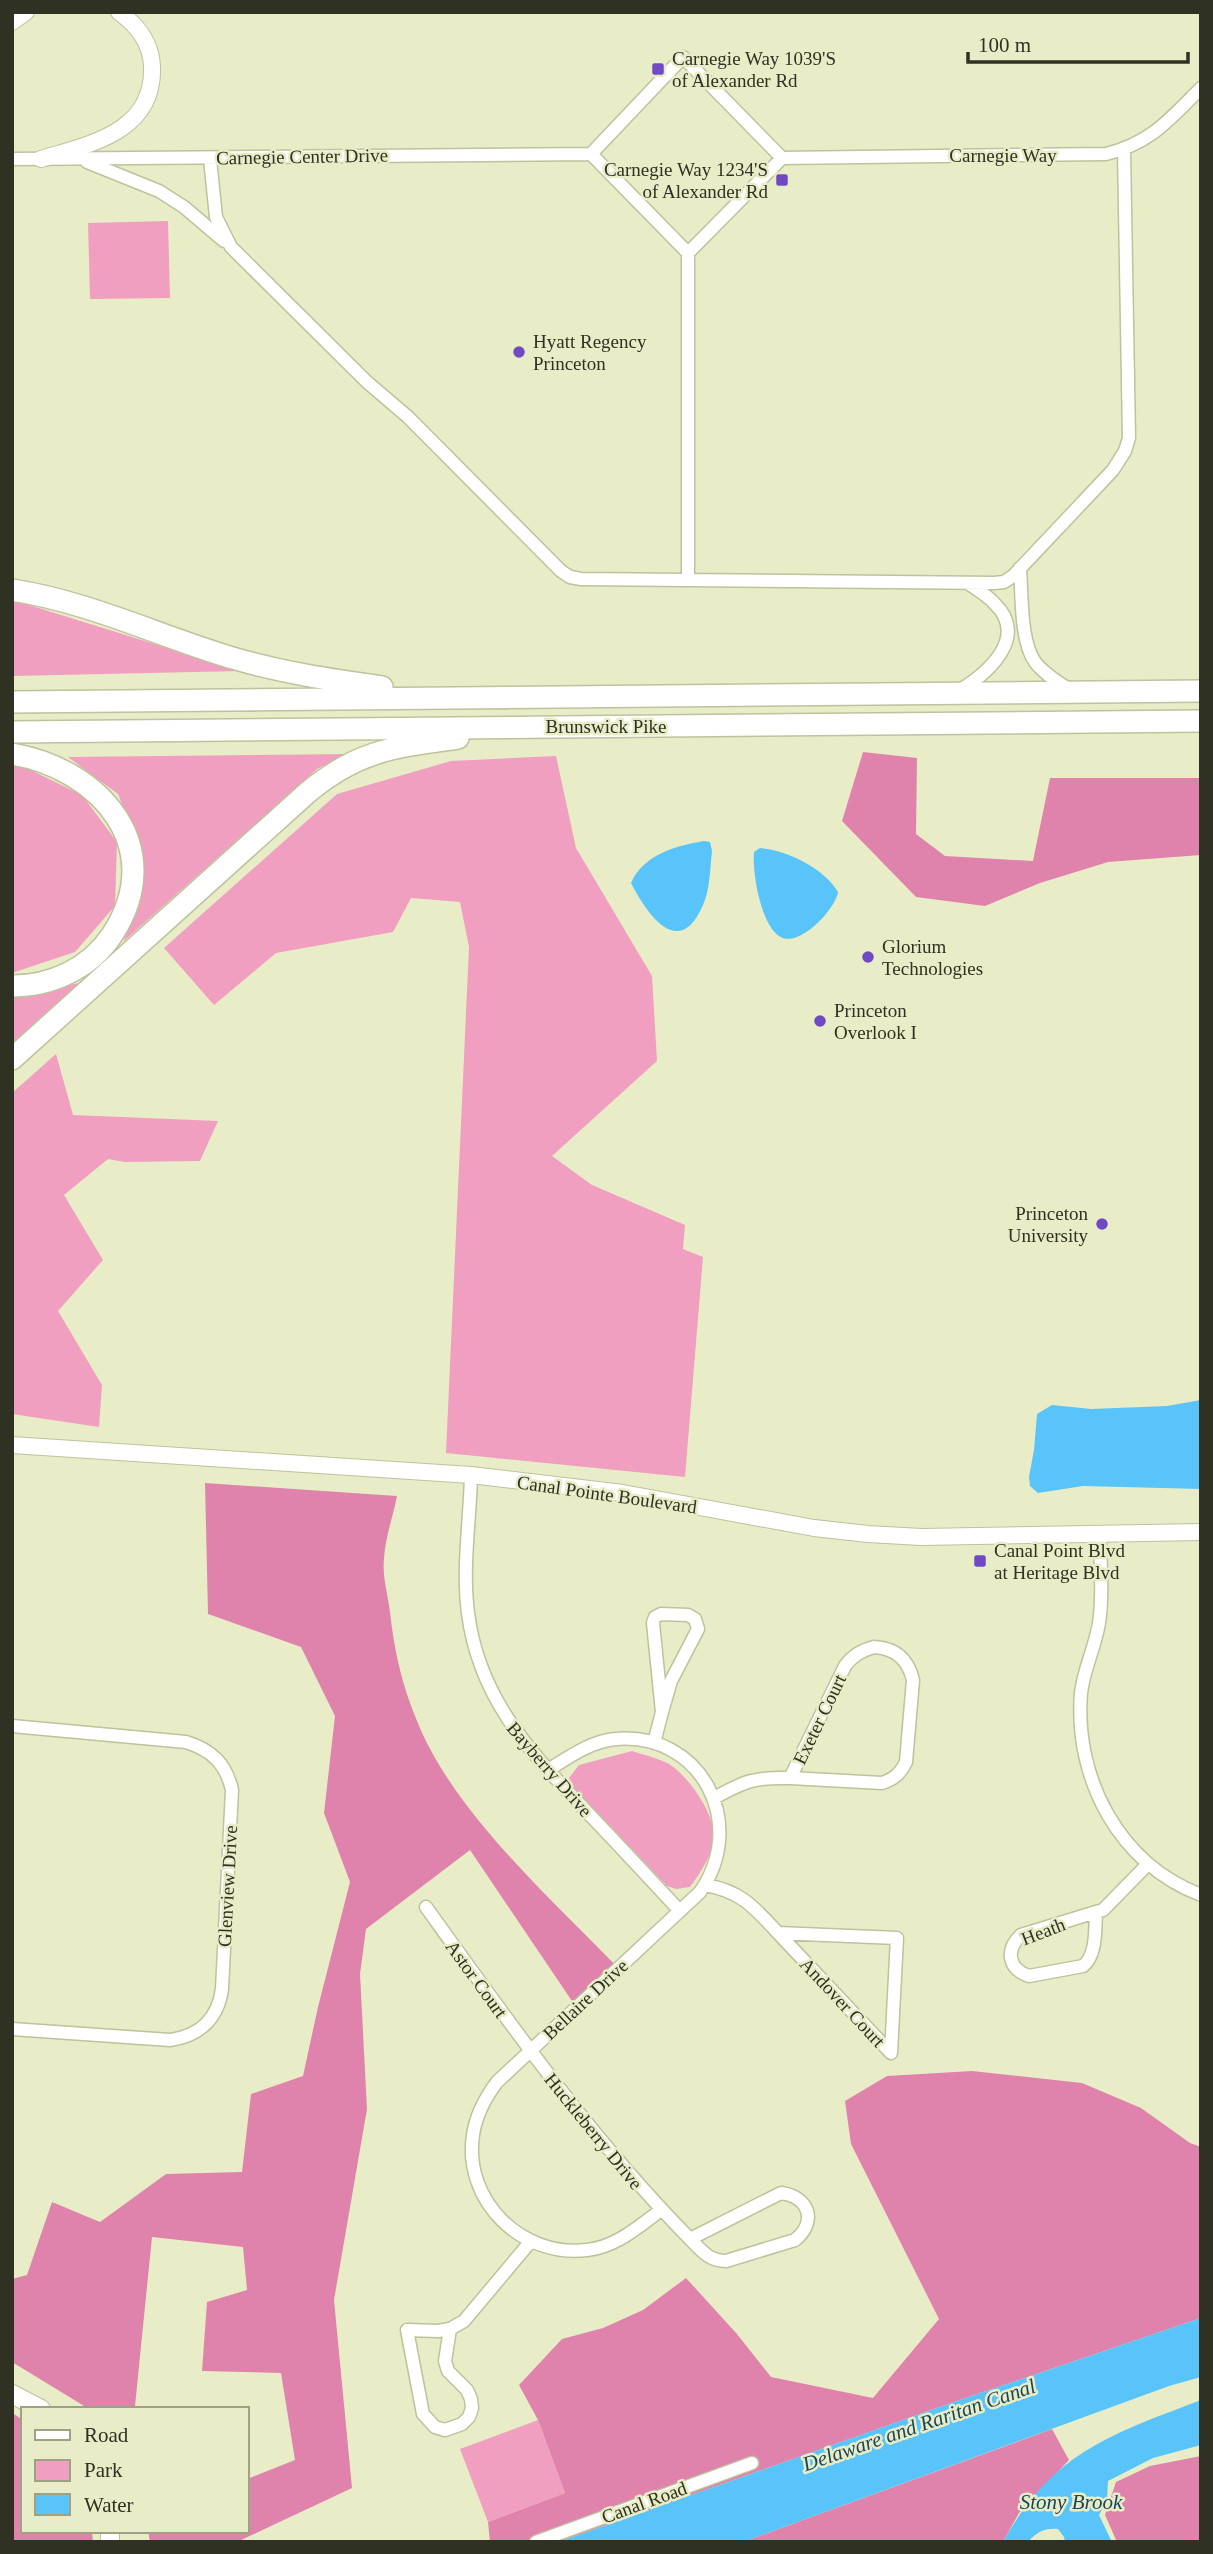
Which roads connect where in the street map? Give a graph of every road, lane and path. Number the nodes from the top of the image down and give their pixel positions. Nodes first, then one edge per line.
1 (26, 12) edge
2 (119, 12) edge
3 (12, 22) edge
4 (1201, 88) edge
5 (1124, 150) junction
6 (591, 154) junction
7 (782, 158) junction
8 (12, 159) edge
9 (41, 159) junction
10 (210, 159) junction
11 (80, 160) junction
12 (231, 247) junction
13 (688, 253) junction
14 (1020, 568) junction
15 (688, 580) junction
16 (969, 583) junction
17 (12, 590) edge
18 (1201, 691) edge
19 (1073, 692) junction
20 (954, 694) junction
21 (461, 696) junction
22 (12, 702) edge
23 (1201, 721) edge
24 (551, 726) junction
25 (12, 732) edge
26 (12, 754) edge
27 (12, 986) edge
28 (12, 1059) edge
29 (12, 1445) edge
30 (471, 1475) junction
31 (1201, 1532) edge
32 (1100, 1535) junction
33 (663, 1712) junction
34 (12, 1726) edge
35 (654, 1743) junction
36 (548, 1770) junction
37 (790, 1778) junction
38 (714, 1798) junction
39 (1148, 1864) junction
40 (705, 1885) junction
41 (1201, 1895) edge
42 (426, 1908) dead end
43 (680, 1911) junction
44 (1097, 1912) junction
45 (778, 1933) junction
46 (12, 2029) edge
47 (529, 2051) junction
48 (661, 2210) junction
49 (691, 2239) junction
50 (531, 2241) junction
51 (450, 2329) junction
52 (12, 2394) edge
53 (37, 2407) edge
54 (752, 2463) dead end
55 (536, 2542) edge

1 - 3 street
2 - 9 street
4 - 5 street, Carnegie Way
5 - 7 street, Carnegie Way
5 - 14 street
6 - 7 street
6 - 10 street, Carnegie Center Drive
6 - 13 street
7 - 13 street
8 - 9 street, Carnegie Center Drive
9 - 11 street, Carnegie Center Drive
10 - 11 street, Carnegie Center Drive
10 - 12 street
11 - 12 street
12 - 15 street
13 - 15 street
14 - 16 street
14 - 19 street
15 - 16 street
16 - 20 street
17 - 21 highway
18 - 19 highway, Brunswick Pike
19 - 20 highway, Brunswick Pike
20 - 21 highway, Brunswick Pike
21 - 22 highway, Brunswick Pike
23 - 24 highway, Brunswick Pike
24 - 25 highway, Brunswick Pike
24 - 28 highway
26 - 27 highway
29 - 30 street, Canal Pointe Boulevard
30 - 32 street, Canal Pointe Boulevard
30 - 36 street, Bayberry Drive
31 - 32 street, Canal Pointe Boulevard
32 - 39 street
33 - 33 street
33 - 35 street
34 - 46 street, Glenview Drive
35 - 36 street, Bellaire Drive
35 - 38 street, Bellaire Drive
36 - 43 street, Bayberry Drive
37 - 37 street, Exeter Court
37 - 38 street, Exeter Court
38 - 40 street, Bellaire Drive
39 - 41 street
39 - 44 street
40 - 43 street, Bellaire Drive
40 - 45 street
42 - 47 street, Astor Court
43 - 47 street, Bellaire Drive
44 - 44 street, Heath
45 - 45 street, Andover Court
47 - 48 street, Huckleberry Drive
47 - 50 street, Bellaire Drive
48 - 49 street, Huckleberry Drive
48 - 50 street, Bellaire Drive
49 - 49 street, Huckleberry Drive
50 - 51 street
51 - 51 street
52 - 53 main road
54 - 55 street, Canal Road

